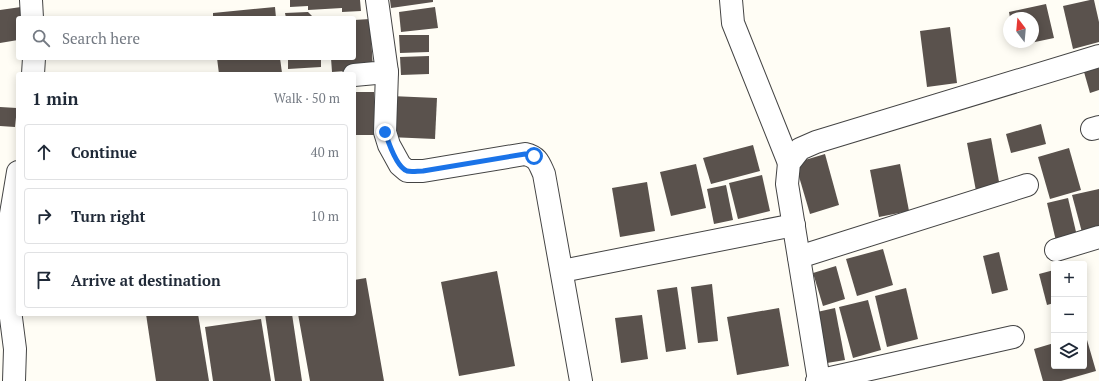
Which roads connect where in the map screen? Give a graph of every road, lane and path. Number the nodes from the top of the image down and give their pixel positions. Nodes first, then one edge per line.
1 (31, 0) edge
2 (377, 0) edge
3 (731, 0) edge
4 (32, 16) edge
5 (1099, 56) edge
6 (34, 60) edge
7 (33, 72) edge
8 (387, 72) junction
9 (356, 75) edge
10 (789, 163) junction
11 (16, 184) edge
12 (1026, 185) dead end
13 (794, 225) junction
14 (1099, 237) edge
15 (1056, 250) dead end
16 (799, 257) junction
17 (562, 272) junction
18 (1013, 337) dead end
19 (14, 381) edge
20 (582, 381) edge
21 (818, 381) edge

1 - 4 street
2 - 8 street
3 - 10 street
5 - 10 street
6 - 7 street
8 - 9 street
8 - 17 street
10 - 13 street
11 - 19 street
12 - 16 street
13 - 16 street
13 - 17 street
14 - 15 street
16 - 21 street
17 - 20 street
18 - 21 street

